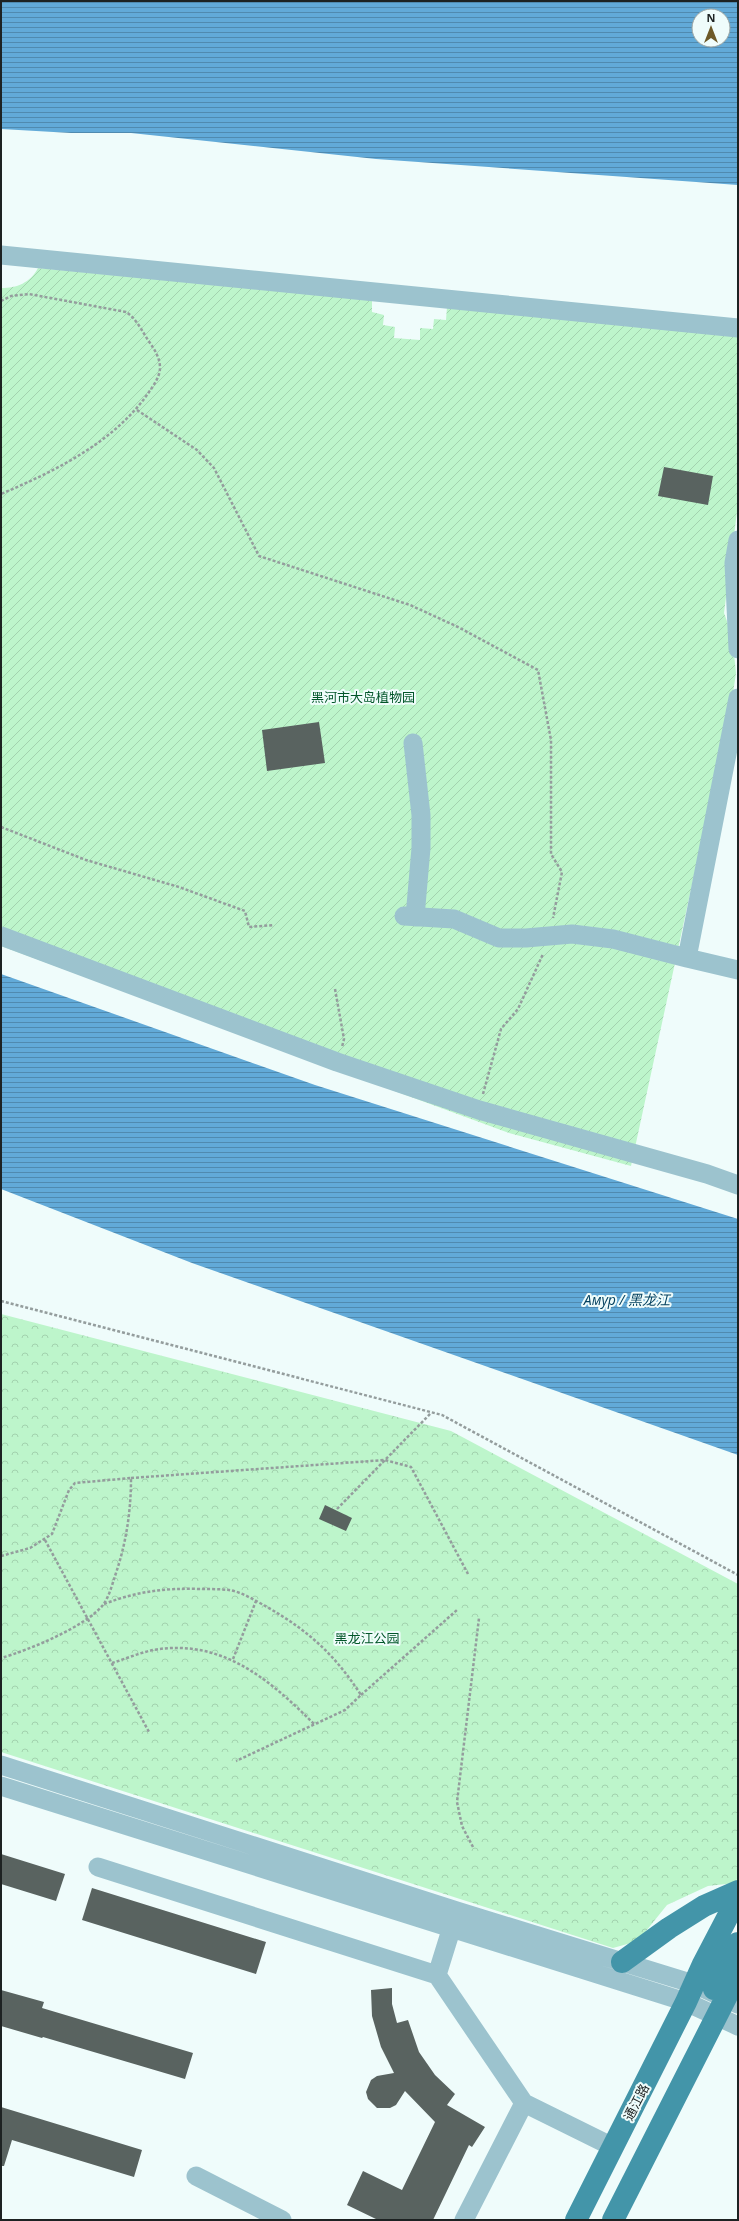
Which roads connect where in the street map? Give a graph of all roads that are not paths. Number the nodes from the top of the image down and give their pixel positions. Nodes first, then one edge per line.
1 (1, 255) edge
2 (738, 328) edge
3 (738, 540) edge
4 (738, 649) edge
5 (738, 698) edge
6 (413, 743) dead end
7 (1, 936) edge
8 (687, 958) junction
9 (738, 970) edge
10 (738, 1185) edge
11 (1, 1765) edge
12 (1, 1786) edge
13 (98, 1866) dead end
14 (738, 1891) edge
15 (738, 1897) edge
16 (454, 1920) junction
17 (738, 1942) edge
18 (622, 1962) junction
19 (738, 1974) edge
20 (437, 1975) junction
21 (711, 2000) edge
22 (738, 2026) edge
23 (524, 2103) junction
24 (613, 2147) junction
25 (196, 2176) dead end
26 (282, 2220) edge
27 (464, 2220) edge
28 (576, 2220) edge
29 (613, 2220) edge

1 - 2 street
3 - 4 street
5 - 8 street
6 - 8 street
7 - 10 street
8 - 9 street
11 - 16 street
12 - 16 street
13 - 20 street
14 - 18 main road
15 - 21 main road
16 - 18 street
16 - 20 street
16 - 21 street
17 - 21 main road, 通江路
18 - 21 street
19 - 21 main road
20 - 23 street
21 - 22 street
21 - 24 main road, 通江路
21 - 29 main road, 通江路
23 - 24 street
23 - 27 street
24 - 28 main road, 通江路
25 - 26 street

